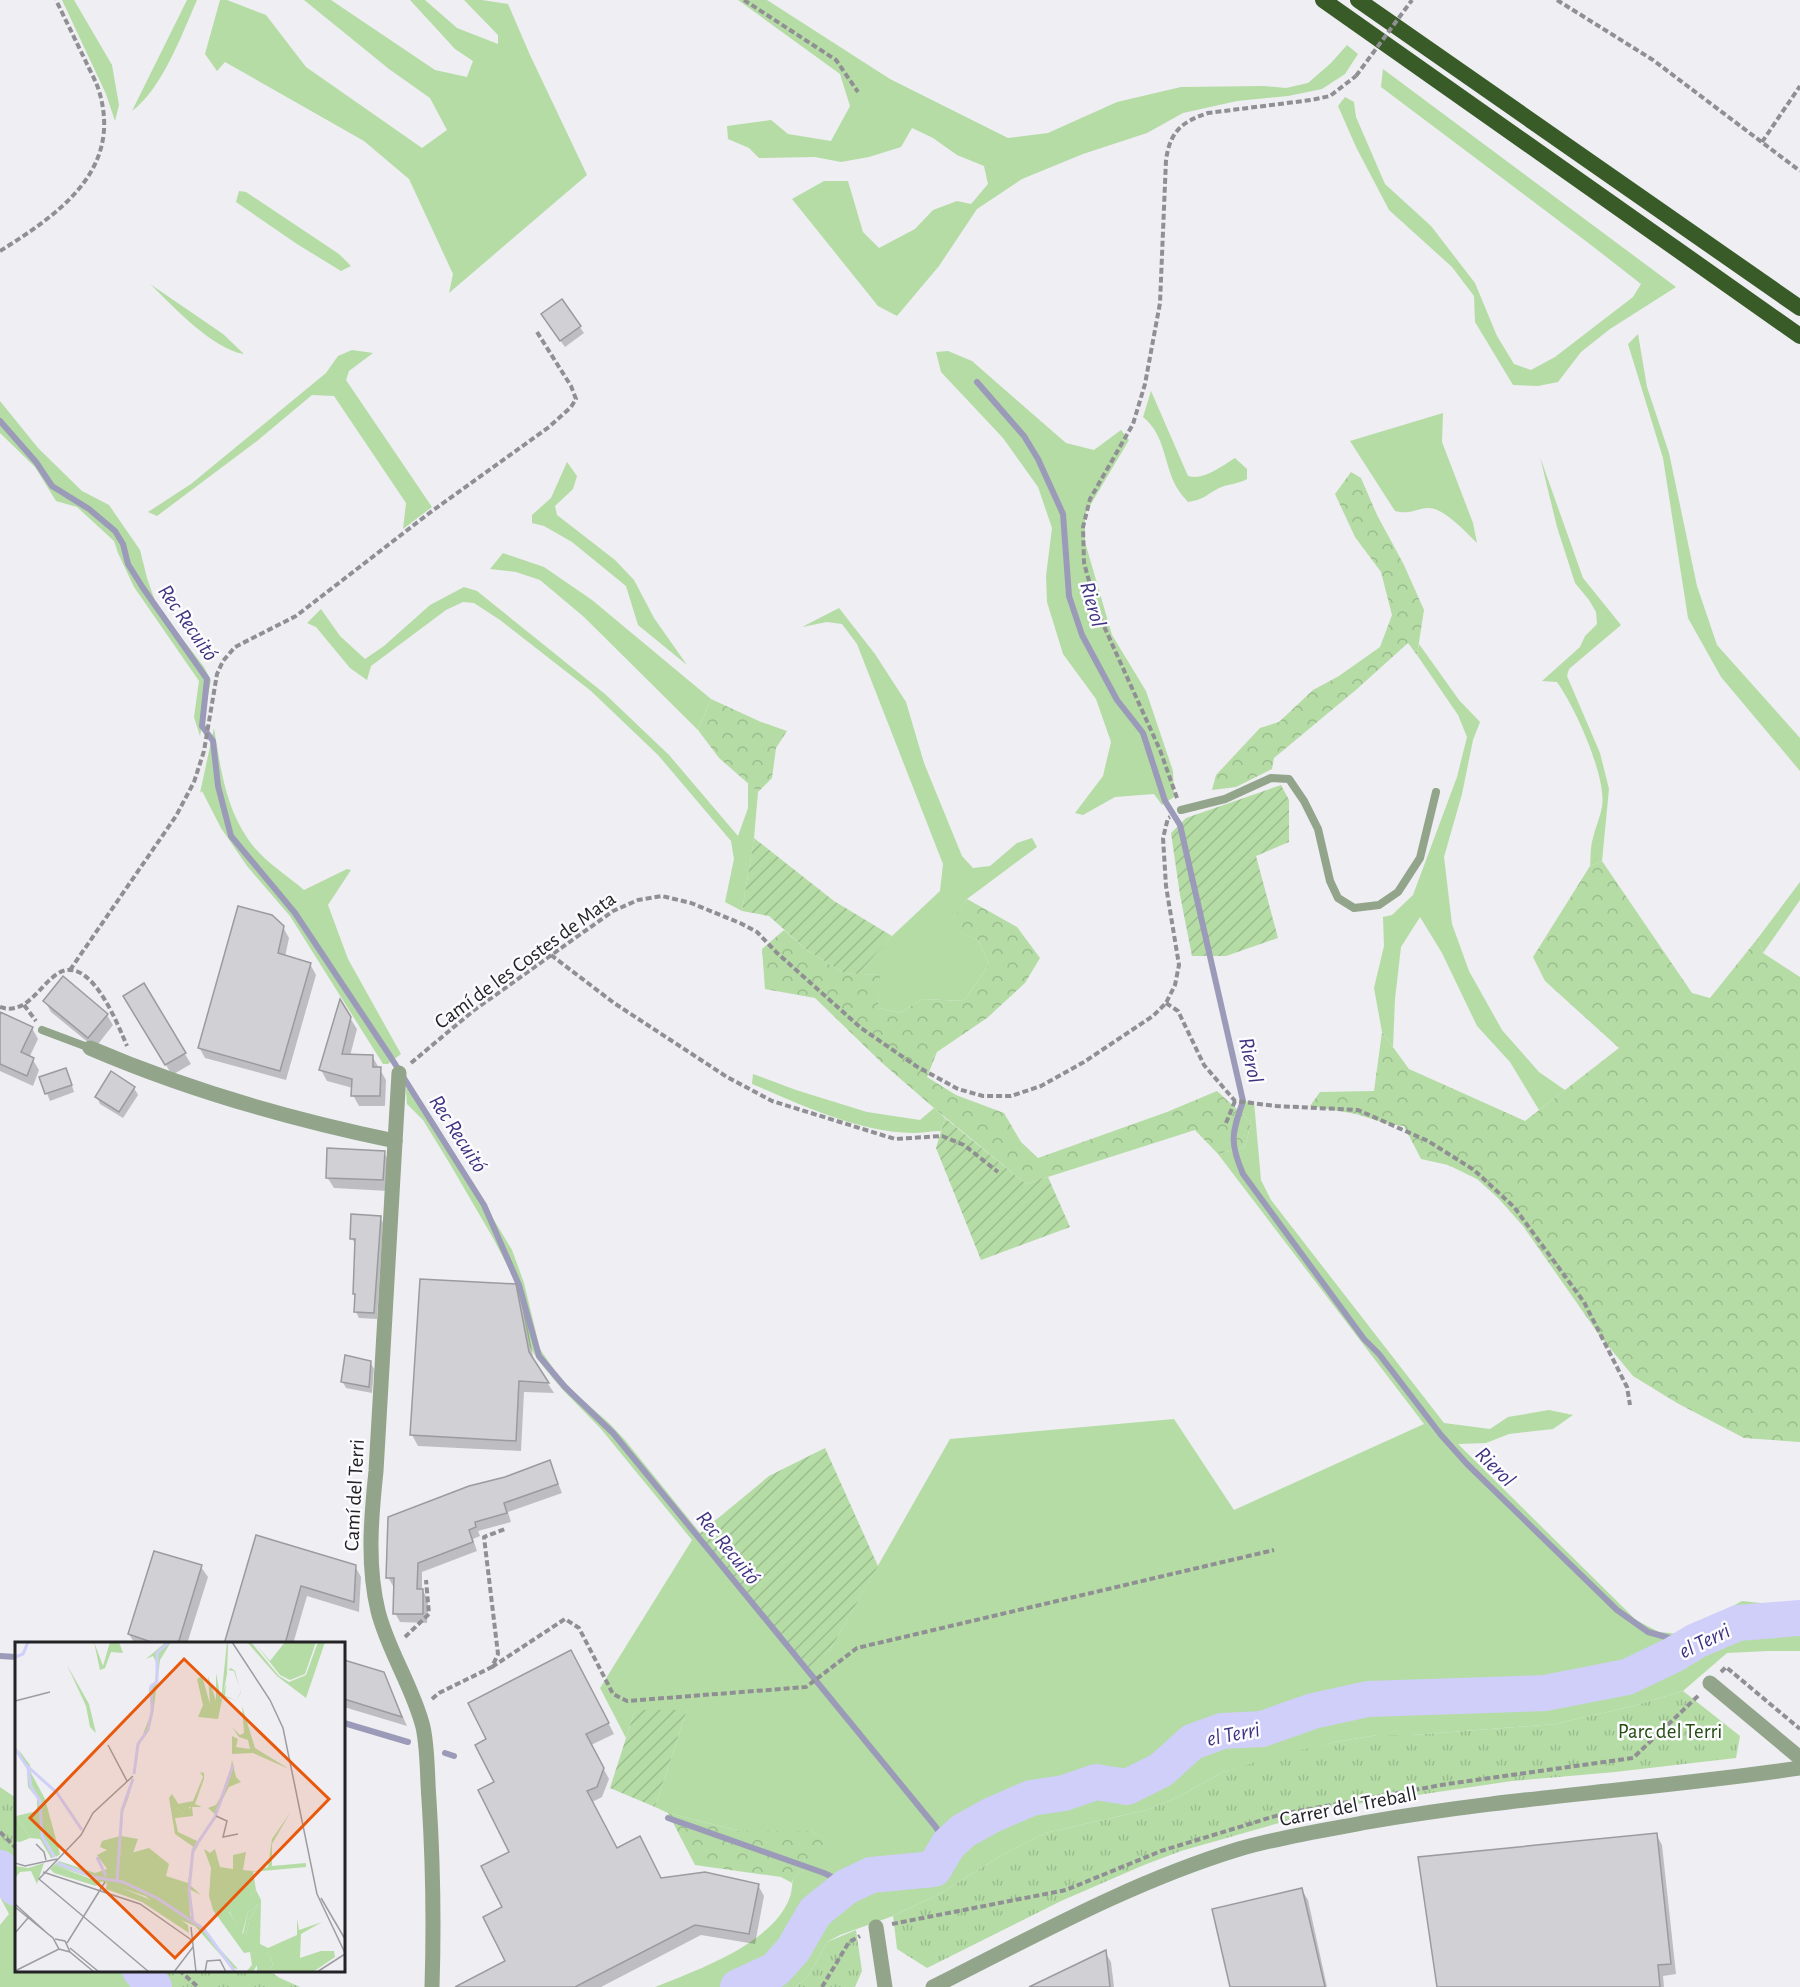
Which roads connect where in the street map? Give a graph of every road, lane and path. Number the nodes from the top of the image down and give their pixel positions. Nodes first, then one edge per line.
1 (56, 0) edge
2 (744, 0) edge
3 (1323, 0) edge
4 (1358, 0) edge
5 (1412, 0) edge
6 (1557, 0) edge
7 (1800, 86) edge
8 (858, 92) dead end
9 (1762, 142) junction
10 (1800, 171) edge
11 (0, 250) edge
12 (1800, 308) edge
13 (537, 332) dead end
14 (1800, 336) edge
15 (1436, 792) dead end
16 (1181, 810) junction
17 (551, 955) junction
18 (70, 970) junction
19 (1166, 1003) junction
20 (0, 1007) edge
21 (42, 1030) dead end
22 (90, 1048) joint
23 (136, 1067) junction
24 (399, 1073) joint
25 (1235, 1101) junction
26 (1226, 1123) dead end
27 (395, 1141) junction
28 (998, 1172) dead end
29 (1630, 1405) dead end
30 (505, 1529) dead end
31 (1274, 1550) dead end
32 (426, 1580) dead end
33 (395, 1653) junction
34 (492, 1667) junction
35 (1710, 1683) joint
36 (417, 1711) junction
37 (1800, 1729) edge
38 (1800, 1758) edge
39 (1800, 1768) edge
40 (0, 1832) edge
41 (15, 1847) edge
42 (876, 1927) dead end
43 (180, 1972) edge
44 (198, 1987) edge
45 (432, 1987) edge
46 (885, 1987) edge
47 (933, 1987) edge

1 - 11 path
2 - 8 path
3 - 14 highway
4 - 12 highway
5 - 16 path, bridge
6 - 9 path
7 - 9 path
9 - 10 path
13 - 18 path
15 - 16 lane
16 - 19 path, Camí de les Costes de Mata
17 - 19 path, Camí de les Costes de Mata
17 - 24 path, Camí de les Costes de Mata
17 - 28 path
18 - 20 path
18 - 23 path
19 - 25 path
21 - 22 lane
22 - 23 street
23 - 27 street
24 - 27 street, Camí del Terri
25 - 26 path
25 - 29 path
27 - 33 street, Camí del Terri
30 - 34 path
31 - 34 path
32 - 33 path
33 - 36 street, Camí del Terri
34 - 36 path
35 - 37 path
35 - 38 street
36 - 45 street, Camí del Terri
39 - 47 street, Carrer del Treball
40 - 41 path
42 - 46 street
43 - 44 path

